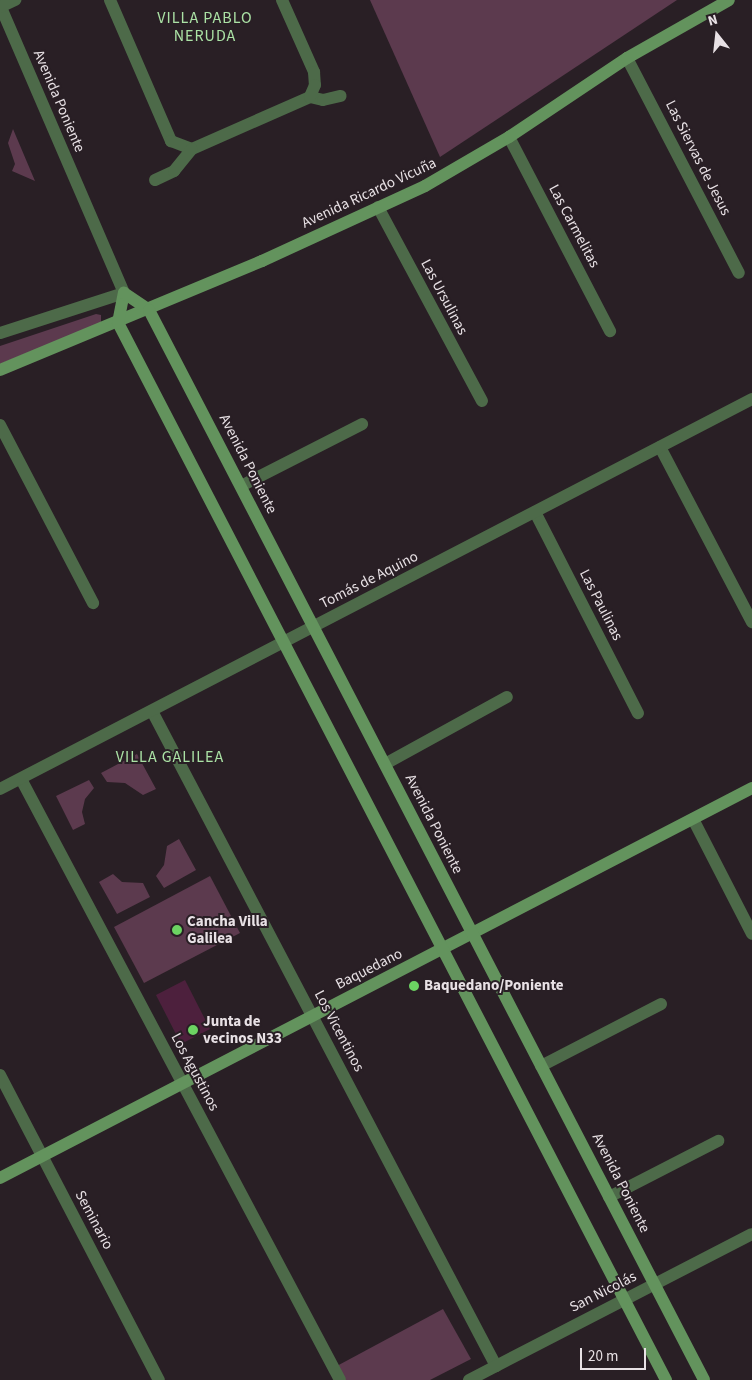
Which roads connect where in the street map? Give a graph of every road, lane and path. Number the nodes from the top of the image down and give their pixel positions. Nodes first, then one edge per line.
1 (15, 0) edge
2 (110, 0) edge
3 (282, 0) edge
4 (729, 0) edge
5 (0, 6) edge
6 (627, 58) junction
7 (341, 96) dead end
8 (310, 97) junction
9 (509, 137) junction
10 (192, 149) junction
11 (156, 180) dead end
12 (378, 208) junction
13 (739, 273) dead end
14 (124, 293) junction
15 (149, 310) junction
16 (118, 323) junction
17 (610, 331) dead end
18 (0, 333) edge
19 (0, 370) edge
20 (752, 399) edge
21 (482, 401) dead end
22 (362, 424) dead end
23 (0, 425) edge
24 (660, 447) junction
25 (240, 486) junction
26 (535, 512) junction
27 (94, 603) dead end
28 (752, 622) edge
29 (314, 627) junction
30 (284, 642) junction
31 (507, 697) dead end
32 (152, 710) junction
33 (638, 713) dead end
34 (385, 764) junction
35 (21, 778) junction
36 (752, 788) edge
37 (0, 789) edge
38 (693, 819) junction
39 (473, 933) junction
40 (752, 934) edge
41 (443, 948) junction
42 (661, 1004) dead end
43 (312, 1016) junction
44 (541, 1066) junction
45 (0, 1075) edge
46 (183, 1083) junction
47 (718, 1141) dead end
48 (42, 1156) junction
49 (0, 1178) edge
50 (609, 1197) junction
51 (752, 1234) edge
52 (654, 1284) junction
53 (625, 1299) junction
54 (496, 1366) junction
55 (159, 1380) edge
56 (340, 1380) edge
57 (469, 1380) edge
58 (666, 1380) edge
59 (704, 1380) edge

1 - 5 street
2 - 10 street
3 - 8 street
4 - 6 street, Avenida Ricardo Vicuña
5 - 14 street, Avenida Poniente
6 - 9 street, Avenida Ricardo Vicuña
6 - 13 street, Las Siervas de Jesus
7 - 8 street
8 - 10 street
9 - 12 street, Avenida Ricardo Vicuña
9 - 17 street, Las Carmelitas
10 - 11 street
12 - 15 street, Avenida Ricardo Vicuña
12 - 21 street, Las Ursulinas
14 - 15 street, Avenida Poniente
14 - 16 street
14 - 18 street
15 - 16 street, Avenida Ricardo Vicuña
15 - 25 street, Avenida Poniente
16 - 19 street, Avenida Ricardo Vicuña
16 - 30 street
20 - 24 street, Tomás de Aquino
22 - 25 street
23 - 27 street
24 - 26 street, Tomás de Aquino
24 - 28 street
25 - 29 street, Avenida Poniente
26 - 29 street, Tomás de Aquino
26 - 33 street, Las Paulinas
29 - 30 street, Tomás de Aquino
29 - 34 street, Avenida Poniente
30 - 32 street, Tomás de Aquino
30 - 41 street
31 - 34 street
32 - 35 street, Tomás de Aquino
32 - 43 street, Los Vicentinos
34 - 39 street, Avenida Poniente
35 - 37 street, Tomás de Aquino
35 - 46 street, Los Agustinos
36 - 38 street, Baquedano
38 - 39 street, Baquedano
38 - 40 street
39 - 41 street, Baquedano
39 - 44 street, Avenida Poniente
41 - 43 street, Baquedano
41 - 53 street
42 - 44 street
43 - 46 street, Baquedano
43 - 54 street, Los Vicentinos
44 - 50 street, Avenida Poniente
45 - 48 street, Seminario
46 - 48 street, Baquedano
46 - 56 street, Los Agustinos
47 - 50 street
48 - 49 street, Baquedano
48 - 55 street, Seminario
50 - 52 street, Avenida Poniente
51 - 52 street, San Nicolás
52 - 53 street, San Nicolás
52 - 59 street, Avenida Poniente
53 - 54 street, San Nicolás
53 - 58 street
54 - 57 street, San Nicolás

